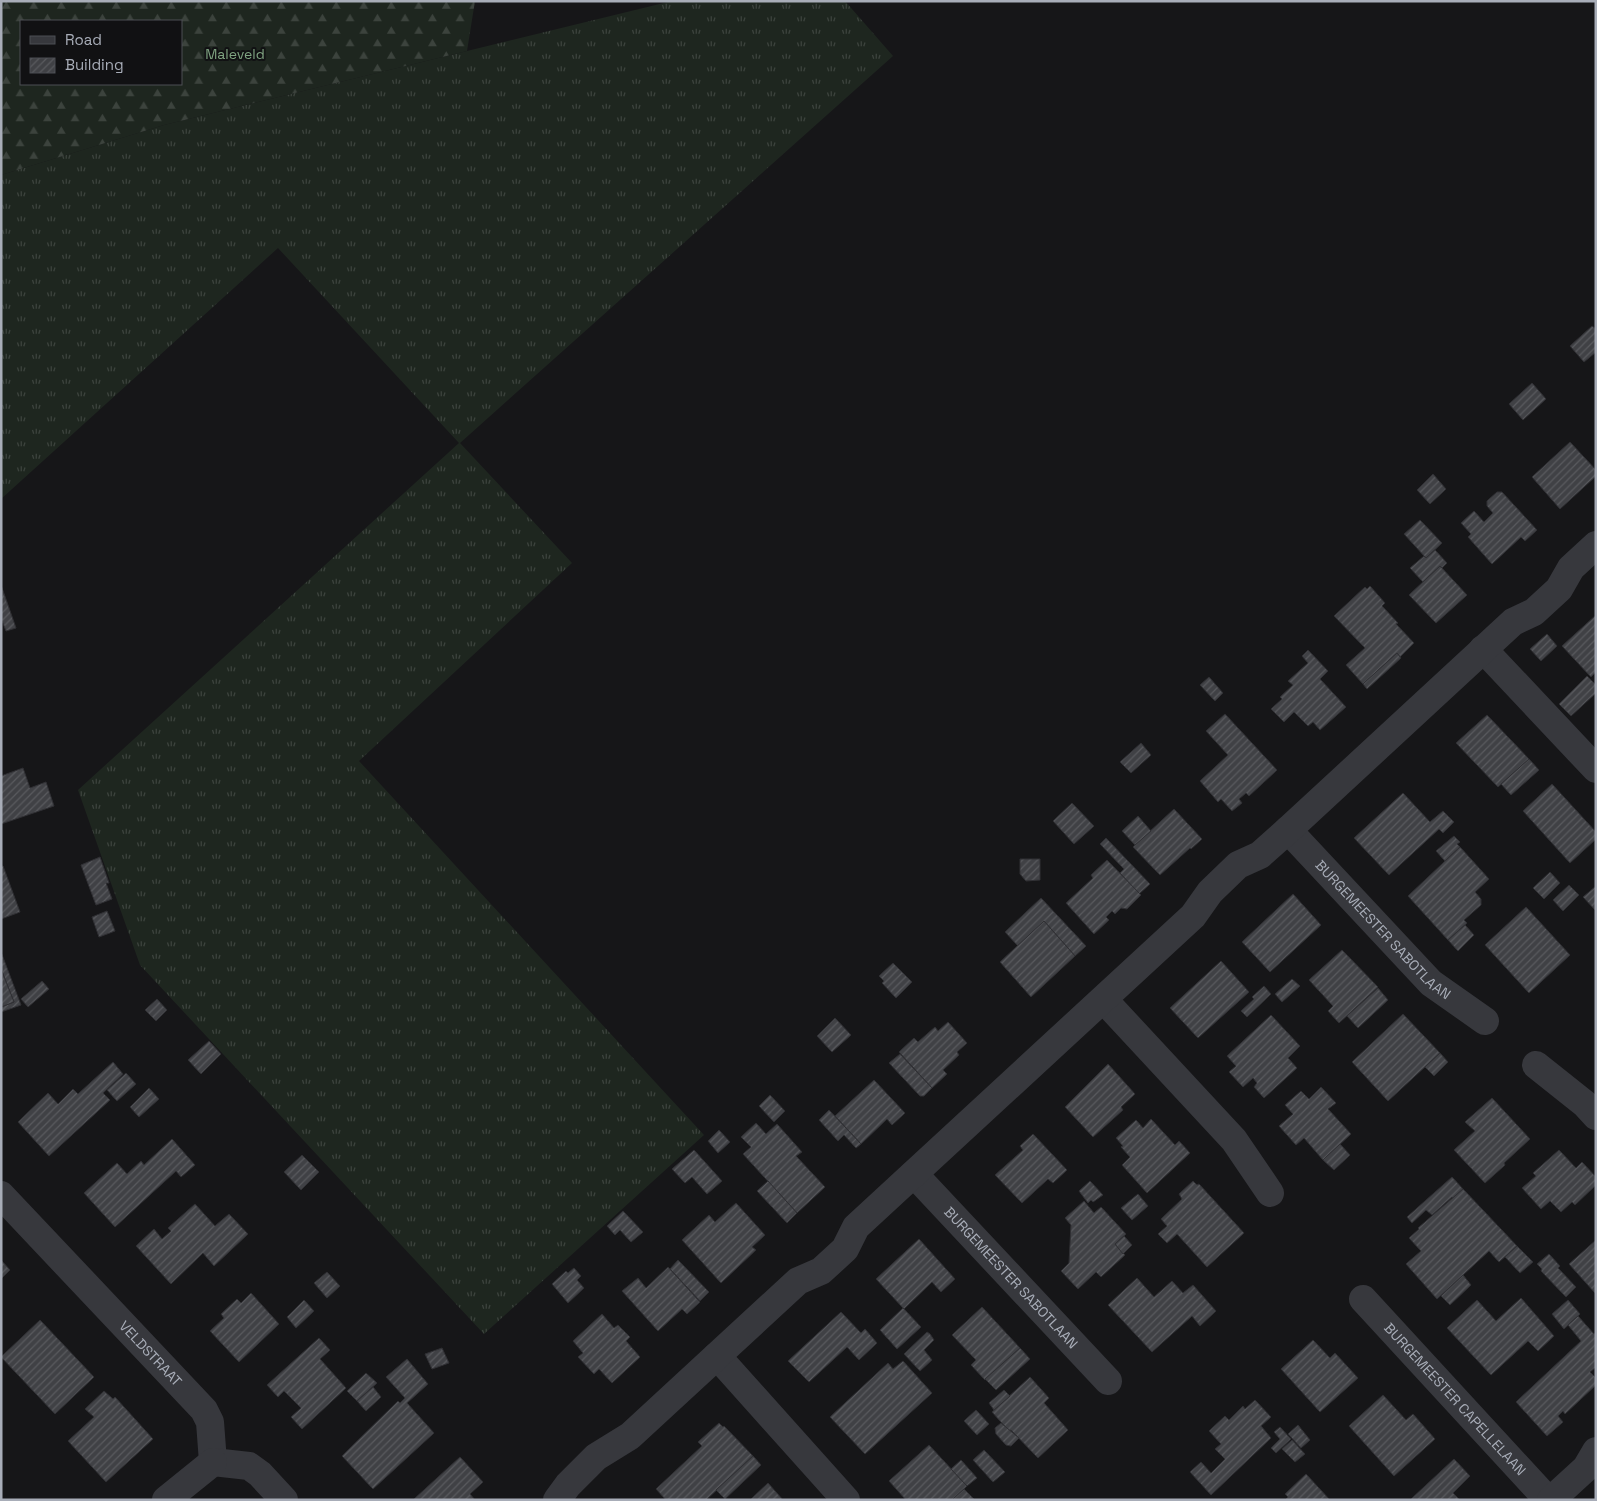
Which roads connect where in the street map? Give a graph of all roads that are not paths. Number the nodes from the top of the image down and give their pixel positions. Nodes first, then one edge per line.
1 (1596, 545) edge
2 (1483, 649) junction
3 (1596, 769) edge
4 (1288, 830) junction
5 (1104, 1000) junction
6 (1485, 1021) dead end
7 (1536, 1066) dead end
8 (1596, 1116) edge
9 (914, 1174) junction
10 (1270, 1193) dead end
11 (1, 1195) edge
12 (1363, 1299) dead end
13 (717, 1356) junction
14 (1108, 1381) dead end
15 (1596, 1452) edge
16 (213, 1462) junction
17 (166, 1500) edge
18 (284, 1500) edge
19 (558, 1500) edge
20 (846, 1500) edge
21 (1549, 1500) edge

1 - 2 street
2 - 3 street
2 - 4 street
4 - 5 street
4 - 6 street, BURGEMEESTER SABOTLAAN
5 - 9 street
5 - 10 street
7 - 8 street
9 - 13 street
9 - 14 street, BURGEMEESTER SABOTLAAN
11 - 16 street, VELDSTRAAT
12 - 21 street, BURGEMEESTER CAPELLELAAN
13 - 19 street
13 - 20 street
15 - 21 street, BURGEMEESTER CAPELLELAAN
16 - 17 street
16 - 18 street

